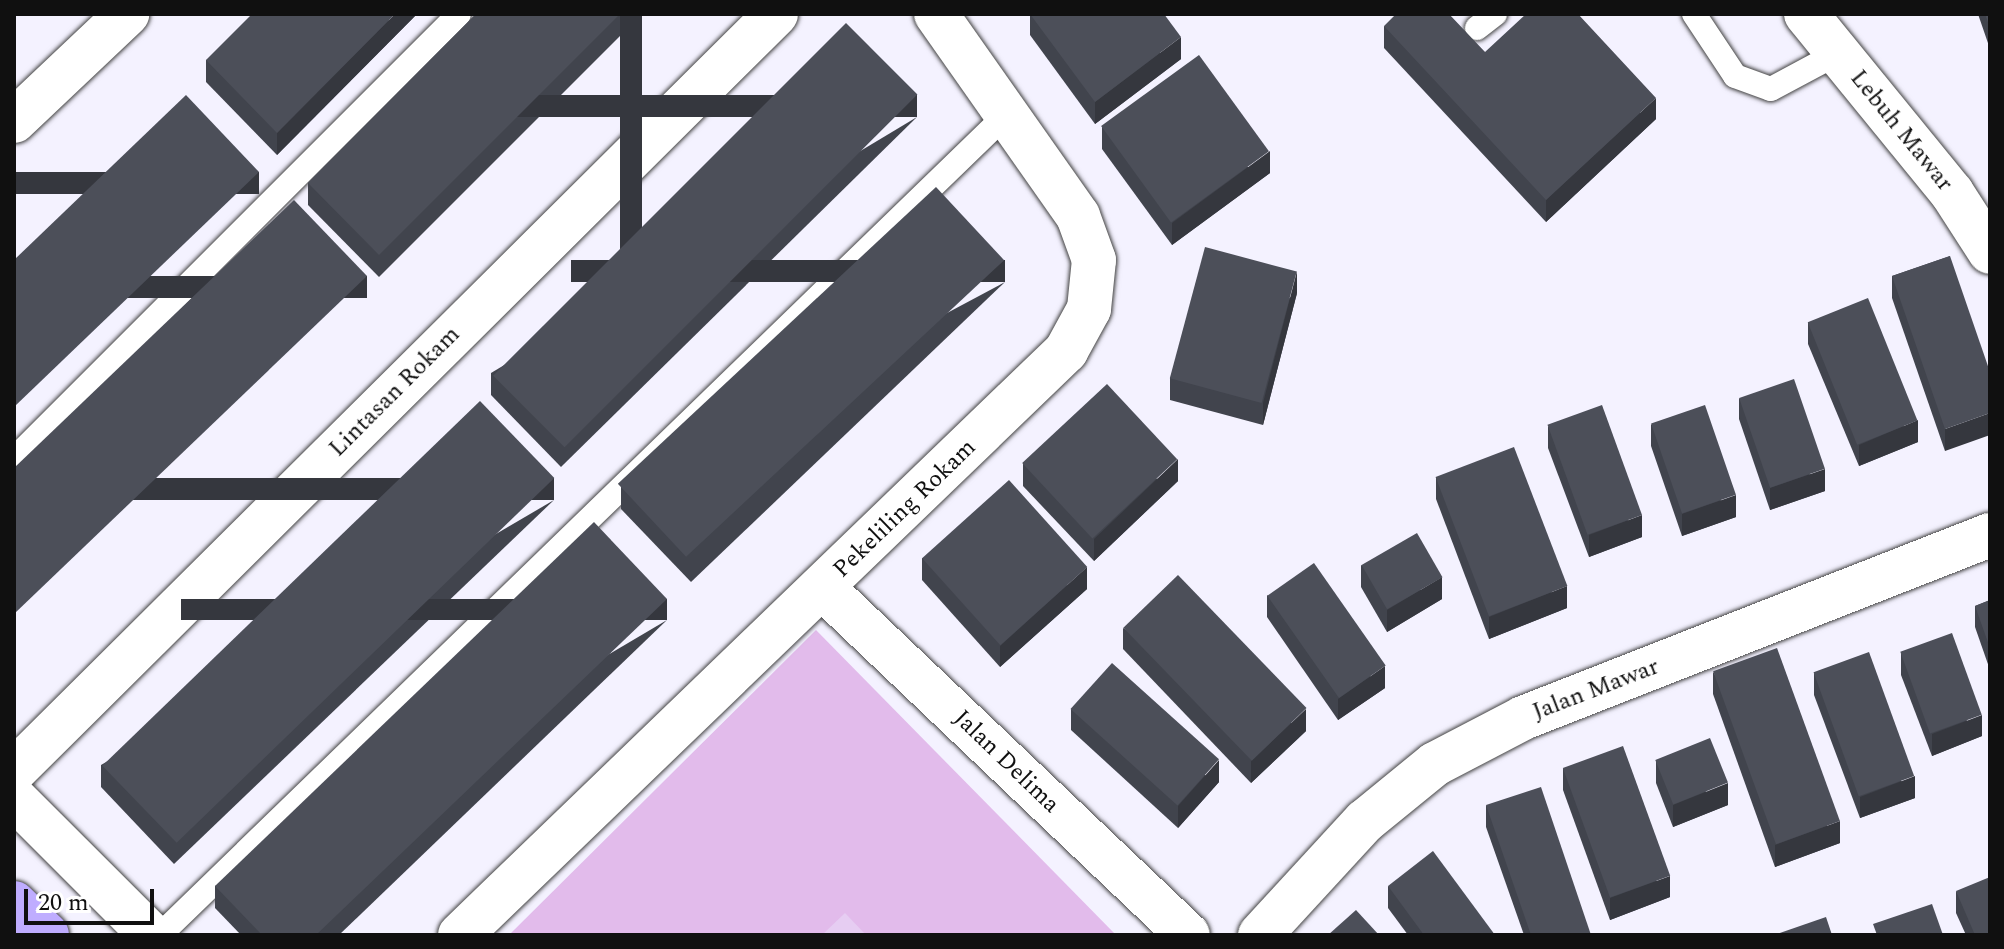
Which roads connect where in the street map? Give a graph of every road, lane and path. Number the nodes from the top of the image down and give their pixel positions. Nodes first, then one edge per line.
1 (127, 14) edge
2 (459, 14) edge
3 (776, 14) edge
4 (936, 14) edge
5 (1694, 14) edge
6 (1806, 14) edge
7 (1838, 53) junction
8 (1009, 112) junction
9 (14, 121) edge
10 (1990, 252) edge
11 (14, 459) edge
12 (1990, 535) edge
13 (824, 589) junction
14 (14, 771) edge
15 (14, 798) edge
16 (14, 903) edge
17 (47, 935) edge
18 (151, 935) edge
19 (160, 935) edge
20 (460, 935) edge
21 (1188, 935) edge
22 (1260, 935) edge

1 - 9 street
2 - 11 lane
3 - 14 street, Lintasan Rokam
4 - 8 street, Pekeliling Rokam
5 - 7 lane
6 - 7 street, Lebuh Mawar
7 - 10 street, Lebuh Mawar
8 - 13 street, Pekeliling Rokam
8 - 19 lane
12 - 22 street, Jalan Mawar
13 - 20 street, Pekeliling Rokam
13 - 21 street, Jalan Delima
15 - 18 street
16 - 17 main road

